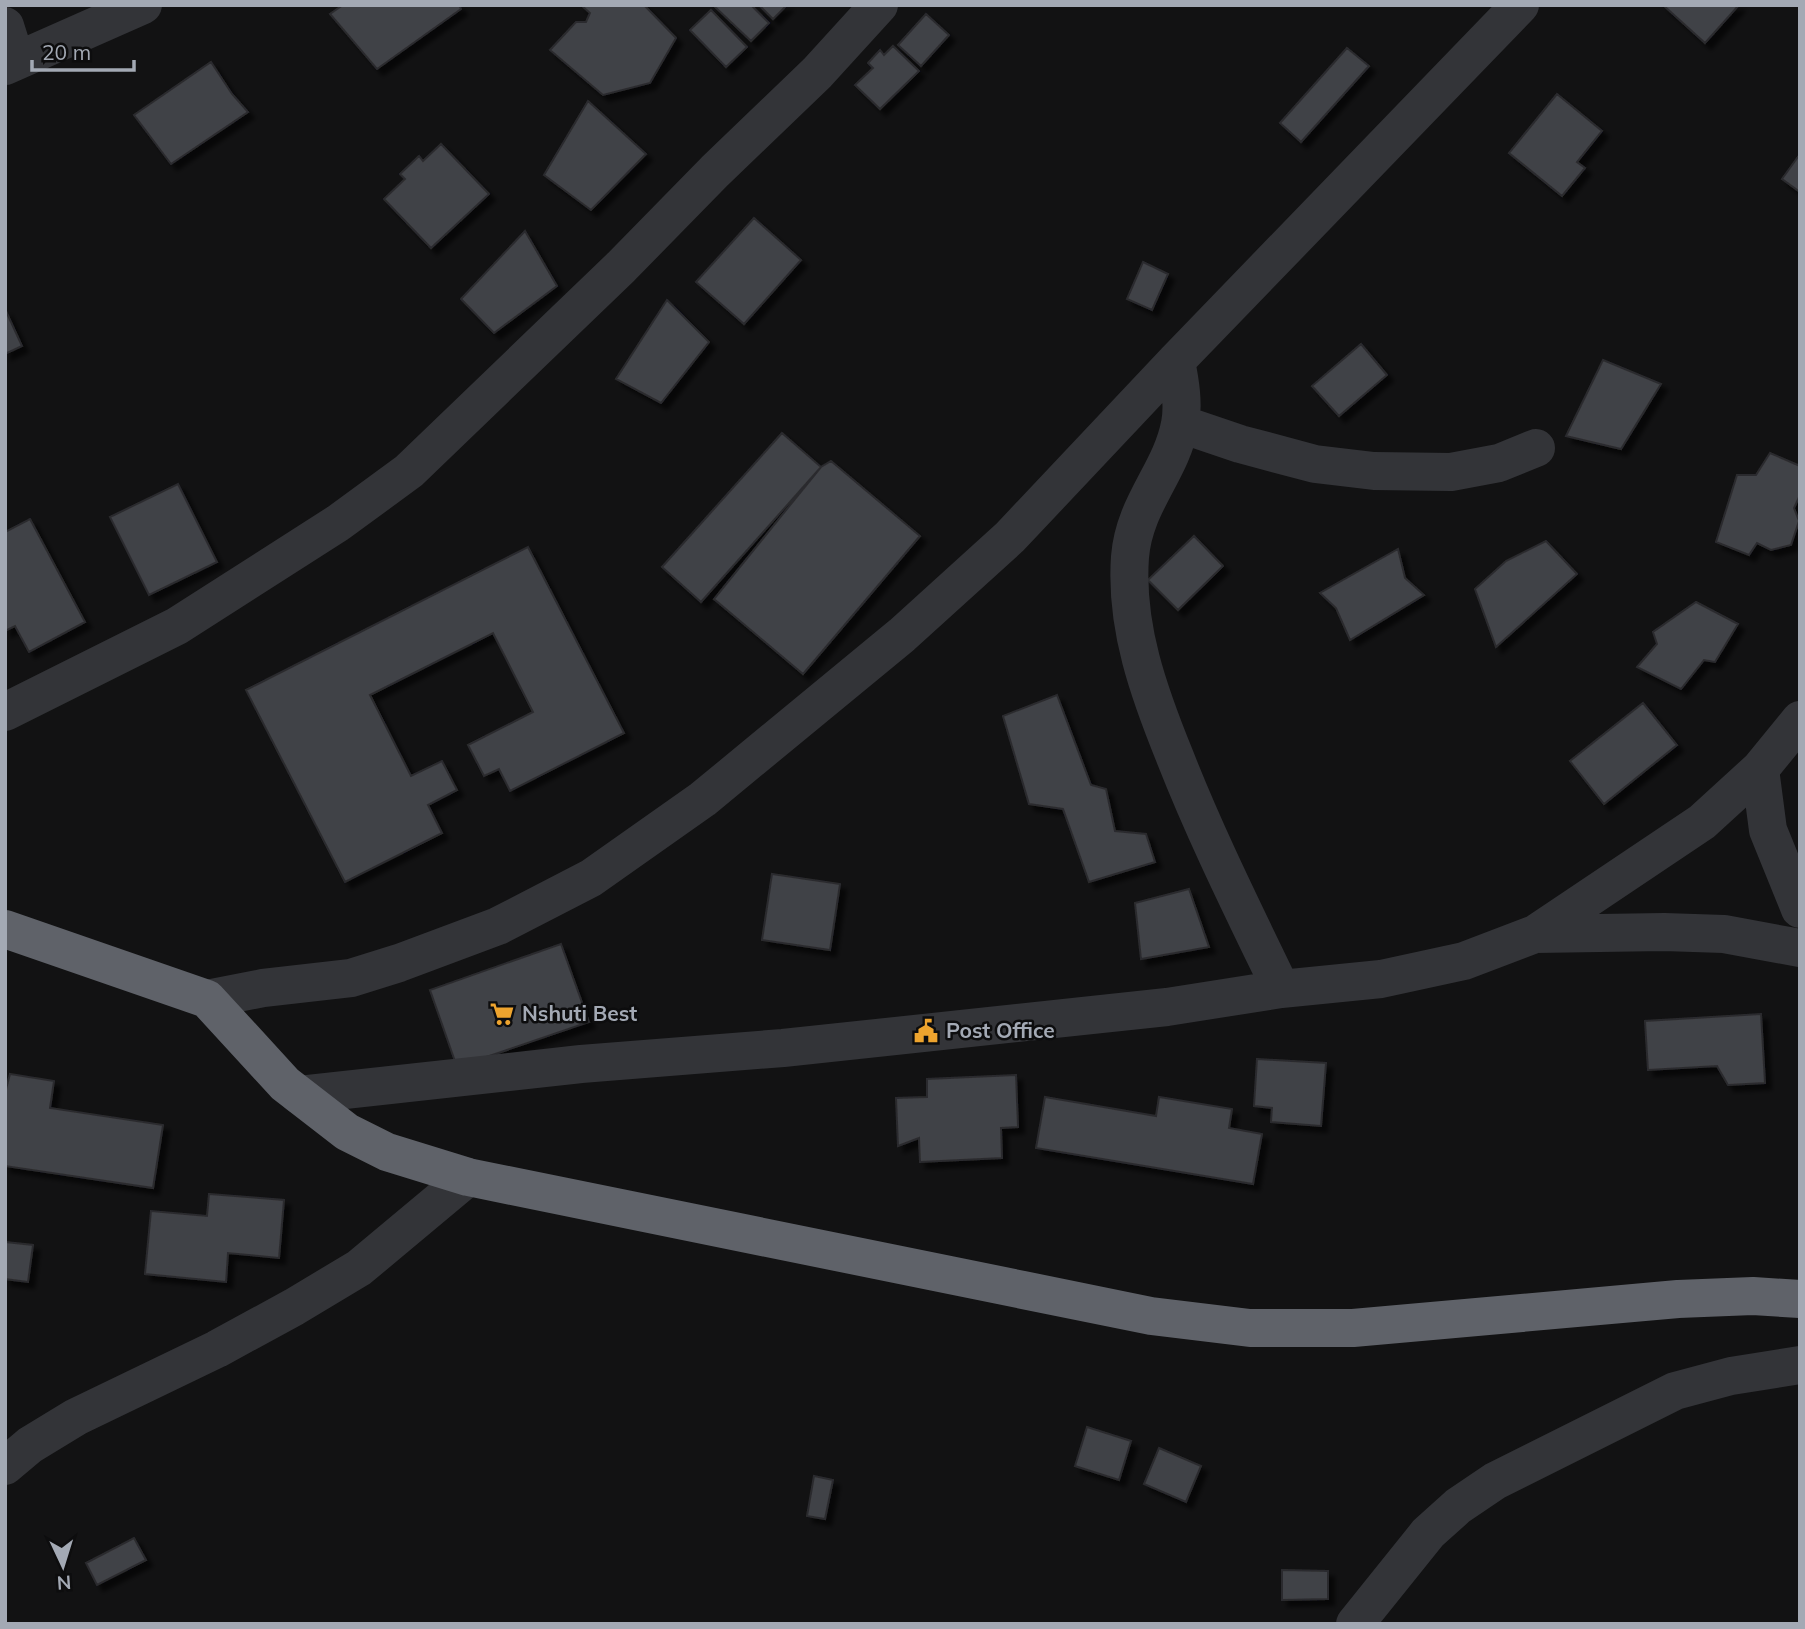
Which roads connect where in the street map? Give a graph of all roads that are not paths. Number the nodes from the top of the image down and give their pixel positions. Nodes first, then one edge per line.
1 (143, 5) edge
2 (879, 5) edge
3 (1520, 5) edge
4 (9, 51) edge
5 (1176, 361) junction
6 (1181, 424) junction
7 (1536, 448) dead end
8 (5, 712) edge
9 (1800, 720) edge
10 (1760, 769) junction
11 (1800, 909) edge
12 (5, 929) edge
13 (1535, 934) junction
14 (1800, 948) edge
15 (1281, 989) junction
16 (207, 999) junction
17 (299, 1095) junction
18 (468, 1177) junction
19 (1800, 1299) edge
20 (1800, 1365) edge
21 (5, 1466) edge
22 (1355, 1624) edge

1 - 4 street
2 - 8 street
3 - 5 street
5 - 6 street
5 - 16 street
6 - 7 street
6 - 15 street
9 - 10 street
10 - 11 street
10 - 13 street
12 - 16 highway
13 - 14 street
13 - 15 street
15 - 17 street
16 - 17 highway
17 - 18 highway
18 - 19 highway
18 - 21 street
20 - 22 street

